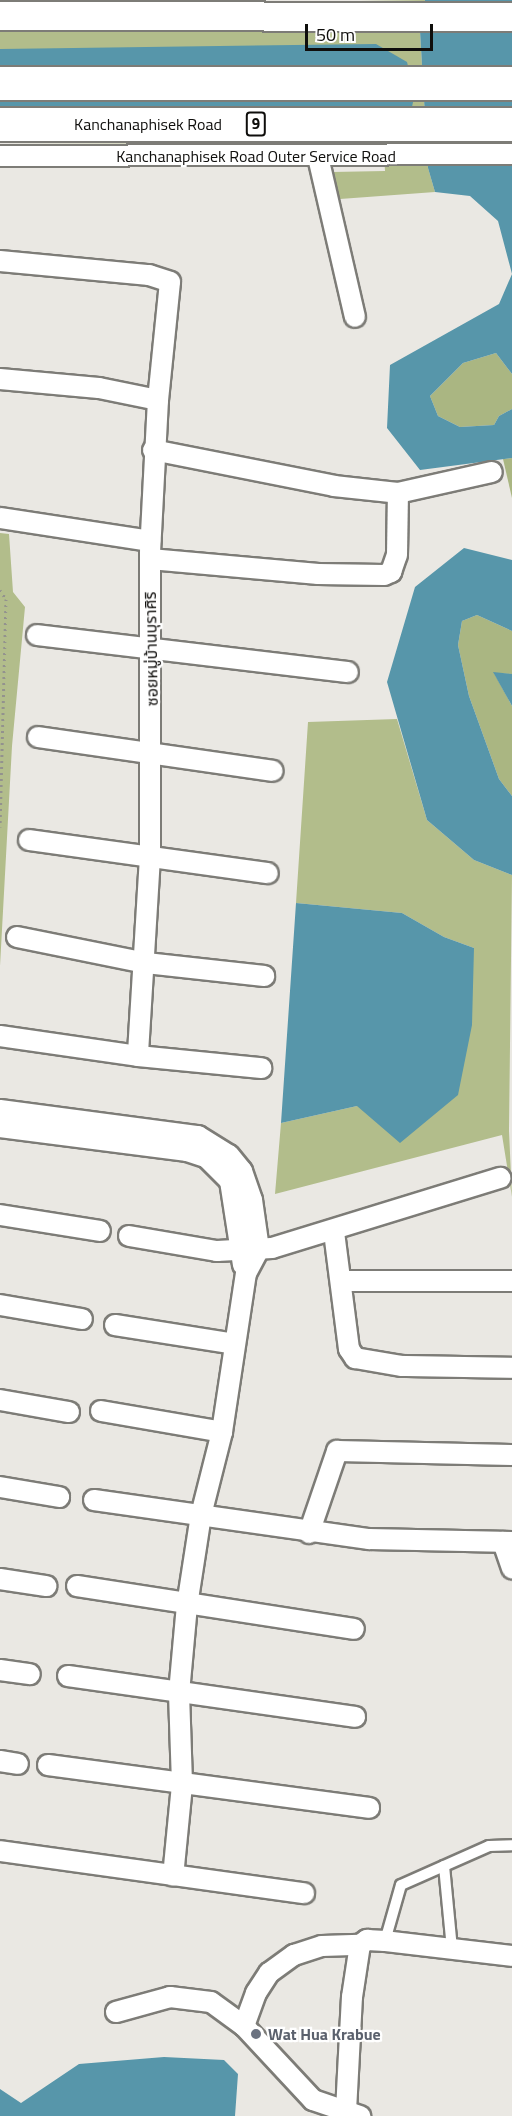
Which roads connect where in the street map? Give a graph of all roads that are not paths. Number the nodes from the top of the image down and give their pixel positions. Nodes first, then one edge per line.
1 (0, 16) edge
2 (512, 17) edge
3 (0, 83) edge
4 (512, 83) edge
5 (0, 124) edge
6 (512, 124) edge
7 (512, 154) edge
8 (0, 156) edge
9 (318, 157) junction
10 (0, 261) edge
11 (355, 317) dead end
12 (0, 379) edge
13 (158, 400) junction
14 (153, 450) junction
15 (492, 472) dead end
16 (398, 493) junction
17 (0, 518) edge
18 (150, 550) junction
19 (37, 635) dead end
20 (151, 649) junction
21 (348, 672) dead end
22 (38, 737) dead end
23 (152, 753) junction
24 (273, 771) dead end
25 (29, 840) dead end
26 (150, 857) junction
27 (268, 873) dead end
28 (17, 937) dead end
29 (146, 963) junction
30 (264, 976) dead end
31 (0, 1036) edge
32 (138, 1056) junction
33 (261, 1068) dead end
34 (0, 1110) edge
35 (0, 1127) edge
36 (73, 1128) junction
37 (500, 1178) dead end
38 (0, 1215) edge
39 (100, 1231) dead end
40 (333, 1232) junction
41 (129, 1236) dead end
42 (249, 1251) junction
43 (343, 1281) junction
44 (512, 1281) edge
45 (0, 1305) edge
46 (82, 1319) dead end
47 (115, 1325) dead end
48 (235, 1344) junction
49 (512, 1368) edge
50 (0, 1400) edge
51 (101, 1411) dead end
52 (69, 1412) dead end
53 (222, 1432) junction
54 (512, 1455) edge
55 (0, 1487) edge
56 (59, 1497) dead end
57 (94, 1500) dead end
58 (201, 1515) junction
59 (309, 1533) junction
60 (508, 1542) edge
61 (512, 1568) edge
62 (0, 1579) edge
63 (46, 1586) dead end
64 (77, 1586) dead end
65 (187, 1605) junction
66 (354, 1629) dead end
67 (0, 1670) edge
68 (30, 1674) dead end
69 (68, 1676) dead end
70 (179, 1693) junction
71 (355, 1717) dead end
72 (48, 1765) dead end
73 (182, 1785) junction
74 (369, 1808) dead end
75 (512, 1845) edge
76 (0, 1851) edge
77 (444, 1866) junction
78 (173, 1876) junction
79 (304, 1893) dead end
80 (386, 1941) junction
81 (360, 1945) junction
82 (452, 1949) junction
83 (512, 1956) edge
84 (116, 2012) dead end
85 (244, 2026) junction
86 (351, 2114) edge

1 - 2 main road
3 - 4 highway
5 - 6 highway, Kanchanaphisek Road / 9
7 - 9 street, Kanchanaphisek Road Outer Service Road
8 - 9 street, Kanchanaphisek Road Outer Service Road
9 - 11 street
10 - 13 street, ซอยหมู่บ้านบุราศิริ
12 - 13 street
13 - 14 street, ซอยหมู่บ้านบุราศิริ
14 - 16 street
14 - 18 street, ซอยหมู่บ้านบุราศิริ
15 - 16 street
16 - 18 street
17 - 18 street
18 - 20 street, ซอยหมู่บ้านบุราศิริ
19 - 20 street
20 - 21 street
20 - 23 street, ซอยหมู่บ้านบุราศิริ
22 - 23 street
23 - 24 street
23 - 26 street, ซอยหมู่บ้านบุราศิริ
25 - 26 street
26 - 27 street
26 - 29 street, ซอยหมู่บ้านบุราศิริ
28 - 29 street
29 - 30 street
29 - 32 street, ซอยหมู่บ้านบุราศิริ
31 - 32 street
32 - 33 street
34 - 36 street
35 - 36 street
36 - 42 street
37 - 40 street
38 - 39 street
40 - 42 street
40 - 43 street
41 - 42 street
42 - 48 street
43 - 44 street
43 - 49 street
45 - 46 street
47 - 48 street
48 - 53 street
50 - 52 street
51 - 53 street
53 - 58 street
54 - 59 street
55 - 56 street
57 - 58 street
58 - 59 street
58 - 65 street
59 - 60 street
60 - 61 street
62 - 63 street
64 - 65 street
65 - 66 street
65 - 70 street
67 - 68 street
69 - 70 street
70 - 71 street
70 - 73 street
72 - 73 street
73 - 74 street
73 - 78 street
75 - 77 lane
76 - 78 street
77 - 80 lane
77 - 82 lane
78 - 79 street
80 - 81 street
80 - 82 street
81 - 85 street
81 - 86 street
82 - 83 street
84 - 85 street
85 - 86 street

